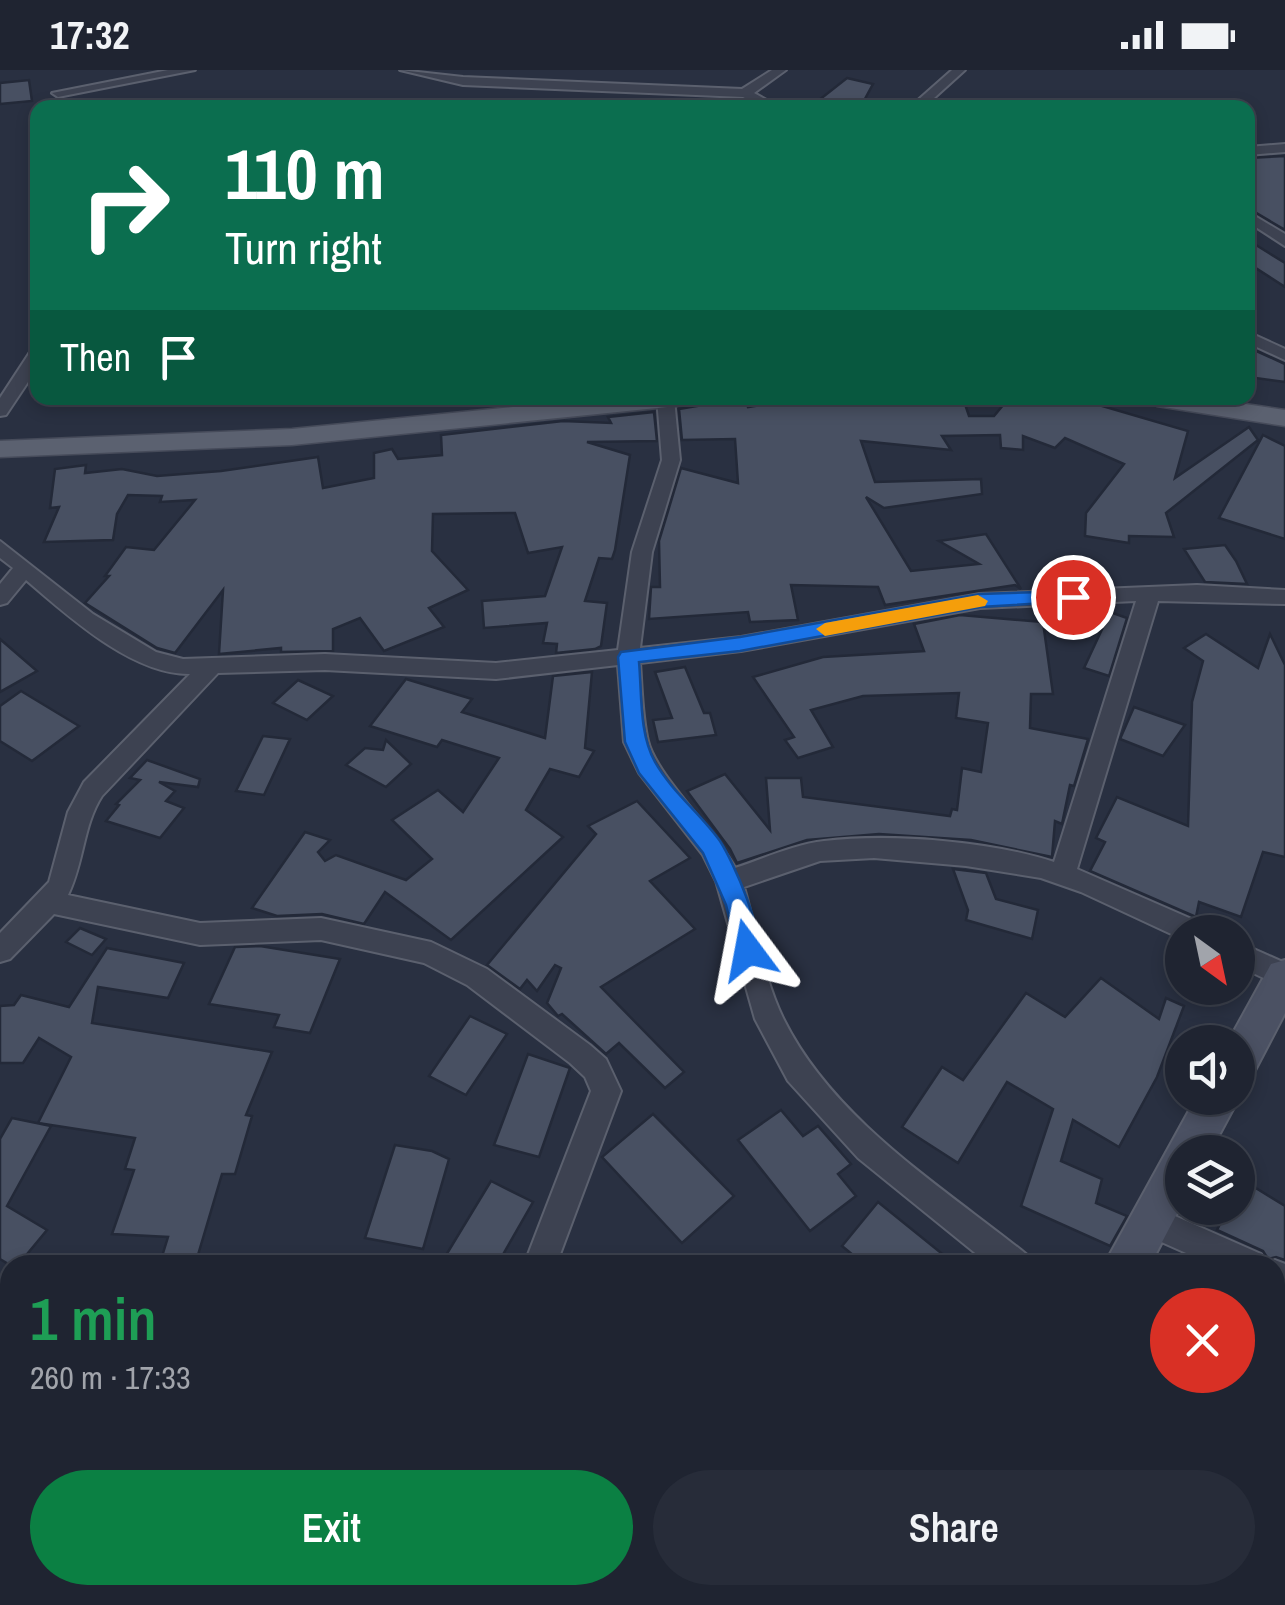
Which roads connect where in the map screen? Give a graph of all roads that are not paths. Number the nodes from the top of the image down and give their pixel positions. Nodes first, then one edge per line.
1 (189, 70) edge
2 (406, 70) edge
3 (780, 70) edge
4 (959, 70) edge
5 (720, 92) junction
6 (745, 93) junction
7 (59, 94) edge
8 (703, 100) edge
9 (759, 100) edge
10 (924, 100) edge
11 (1285, 148) edge
12 (1255, 151) edge
13 (1255, 152) edge
14 (1285, 165) edge
15 (1255, 221) edge
16 (1285, 241) edge
17 (1255, 341) edge
18 (1285, 355) edge
19 (30, 361) edge
20 (9, 382) edge
21 (1255, 403) edge
22 (500, 405) edge
23 (606, 405) edge
24 (666, 405) edge
25 (1202, 405) edge
26 (1285, 407) edge
27 (0, 411) edge
28 (1285, 418) edge
29 (0, 438) edge
30 (0, 450) edge
31 (0, 547) edge
32 (24, 568) junction
33 (1148, 593) junction
34 (1285, 597) edge
35 (0, 598) edge
36 (628, 657) junction
37 (212, 666) junction
38 (1063, 875) junction
39 (728, 881) junction
40 (49, 902) junction
41 (1165, 919) edge
42 (0, 951) edge
43 (1255, 961) edge
44 (1285, 976) edge
45 (1255, 1031) edge
46 (1165, 1194) edge
47 (1150, 1222) junction
48 (544, 1255) edge
49 (1003, 1255) edge
50 (1132, 1255) edge
51 (1227, 1255) edge

1 - 7 street
2 - 5 street
3 - 6 street
4 - 10 street
5 - 6 street
5 - 8 street
6 - 9 street
11 - 12 street
13 - 14 street
15 - 16 street
17 - 18 street
19 - 20 street
20 - 27 street
21 - 26 main road
22 - 29 main road
23 - 30 main road
24 - 36 street
25 - 28 main road
31 - 32 street
32 - 35 street
32 - 37 street
33 - 34 street
33 - 36 street
33 - 38 street
36 - 37 street
36 - 39 street
37 - 40 street
38 - 39 street
38 - 41 street
39 - 49 street
40 - 42 street
40 - 48 street
43 - 44 street
44 - 45 street
46 - 47 street
47 - 50 street
47 - 51 street

